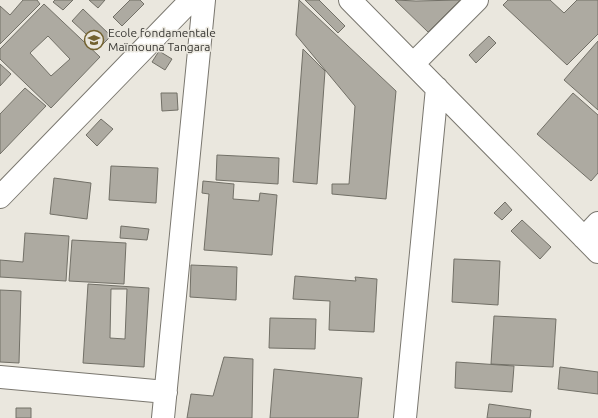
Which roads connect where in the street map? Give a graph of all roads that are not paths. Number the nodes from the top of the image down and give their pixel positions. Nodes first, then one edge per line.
1 (191, 0) edge
2 (204, 0) edge
3 (350, 0) edge
4 (477, 0) edge
5 (413, 64) junction
6 (437, 88) junction
7 (0, 197) edge
8 (593, 237) edge
9 (0, 377) edge
10 (166, 392) junction
11 (163, 418) edge
12 (404, 418) edge

1 - 7 street
2 - 10 street
3 - 5 street
4 - 5 street
5 - 6 street
6 - 8 street
6 - 12 street
9 - 10 street
10 - 11 street

